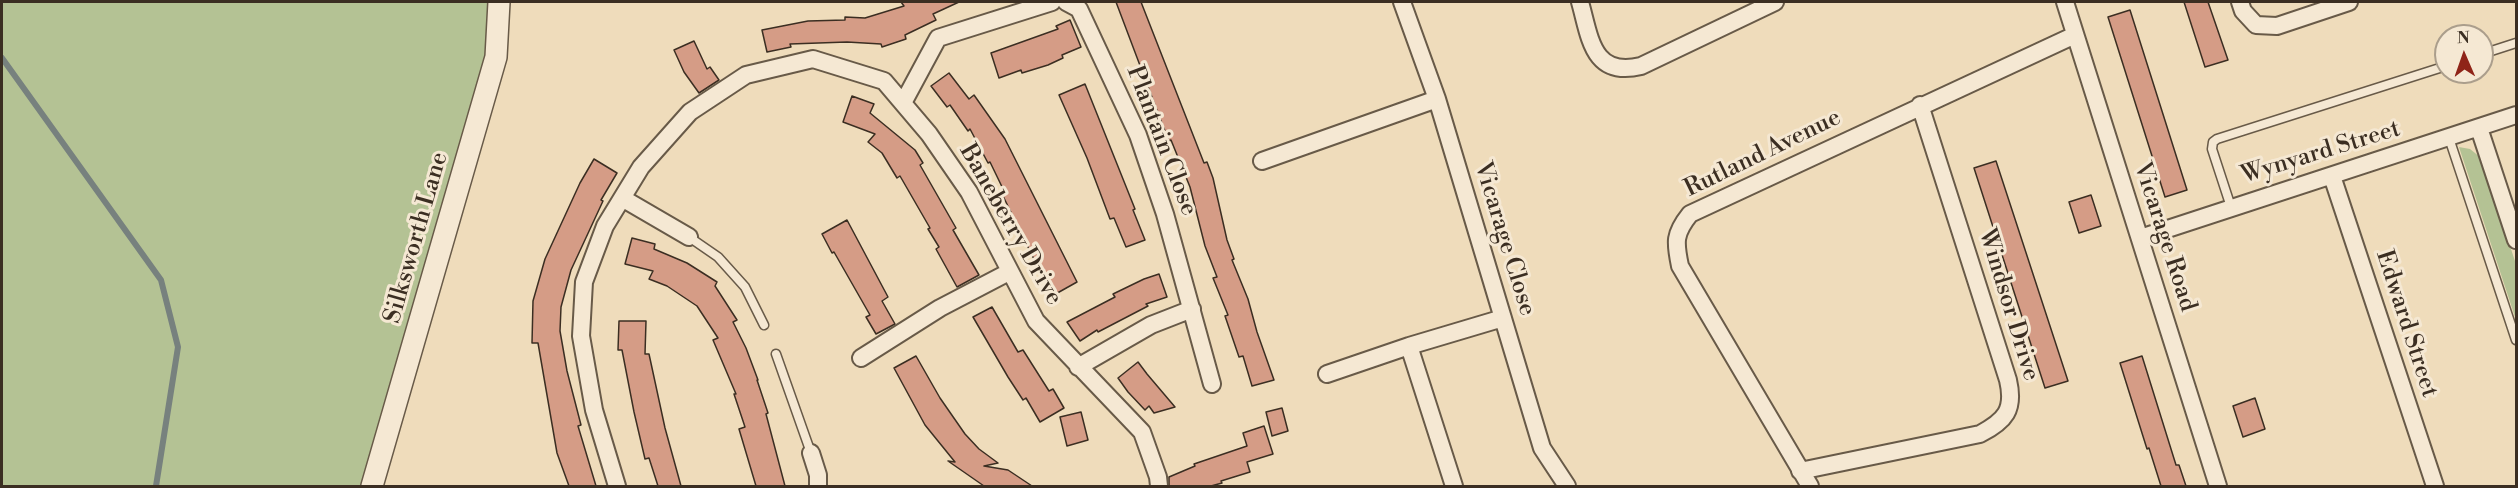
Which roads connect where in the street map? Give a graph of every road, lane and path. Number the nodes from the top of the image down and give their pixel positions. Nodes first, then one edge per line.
1 (499, 2) edge
2 (1052, 2) edge
3 (1066, 2) edge
4 (1402, 2) edge
5 (1580, 2) edge
6 (1775, 2) edge
7 (2065, 2) edge
8 (2240, 2) edge
9 (2349, 2) edge
10 (2075, 35) junction
11 (2517, 43) edge
12 (2494, 50) edge
13 (2434, 70) edge
14 (1437, 99) junction
15 (903, 103) junction
16 (1920, 105) junction
17 (2517, 116) edge
18 (2479, 128) junction
19 (2449, 138) junction
20 (1262, 161) dead end
21 (2332, 176) junction
22 (622, 198) junction
23 (2231, 207) junction
24 (689, 237) joint
25 (2140, 238) junction
26 (2517, 240) edge
27 (1010, 272) junction
28 (1191, 309) junction
29 (1503, 318) junction
30 (764, 325) dead end
31 (2517, 340) edge
32 (1409, 345) junction
33 (776, 354) dead end
34 (861, 357) dead end
35 (1078, 368) junction
36 (1328, 374) dead end
37 (1212, 384) dead end
38 (811, 453) joint
39 (1800, 471) junction
40 (372, 486) edge
41 (616, 486) edge
42 (818, 486) edge
43 (1159, 486) edge
44 (1454, 486) edge
45 (1567, 486) edge
46 (1809, 486) edge
47 (2218, 486) edge
48 (2435, 486) edge

1 - 40 street, Silksworth Lane
2 - 15 street
3 - 28 street, Plantain Close
4 - 14 street, Vicarage Close
5 - 6 street
7 - 10 street, Vicarage Road
8 - 9 street
10 - 16 street, Rutland Avenue
10 - 25 street, Vicarage Road
11 - 12 lane
13 - 23 lane
14 - 20 street
14 - 29 street, Vicarage Close
15 - 22 street, Baneberry Drive
15 - 27 street, Baneberry Drive
16 - 39 street, Windsor Drive
16 - 39 street, Rutland Avenue
17 - 18 street, Wynyard Street
18 - 19 street, Wynyard Street
18 - 26 street
19 - 21 street, Wynyard Street
19 - 31 lane
21 - 23 street, Wynyard Street
21 - 48 street, Edward Street
22 - 24 street
22 - 41 street, Baneberry Drive
23 - 25 street, Wynyard Street
24 - 30 lane
25 - 47 street, Vicarage Road
27 - 34 street
27 - 35 street, Baneberry Drive
28 - 35 street
28 - 37 street, Plantain Close
29 - 32 street
29 - 45 street, Vicarage Close
32 - 36 street
32 - 44 street
33 - 38 lane
35 - 43 street, Baneberry Drive
38 - 42 street
39 - 46 street, Rutland Avenue

